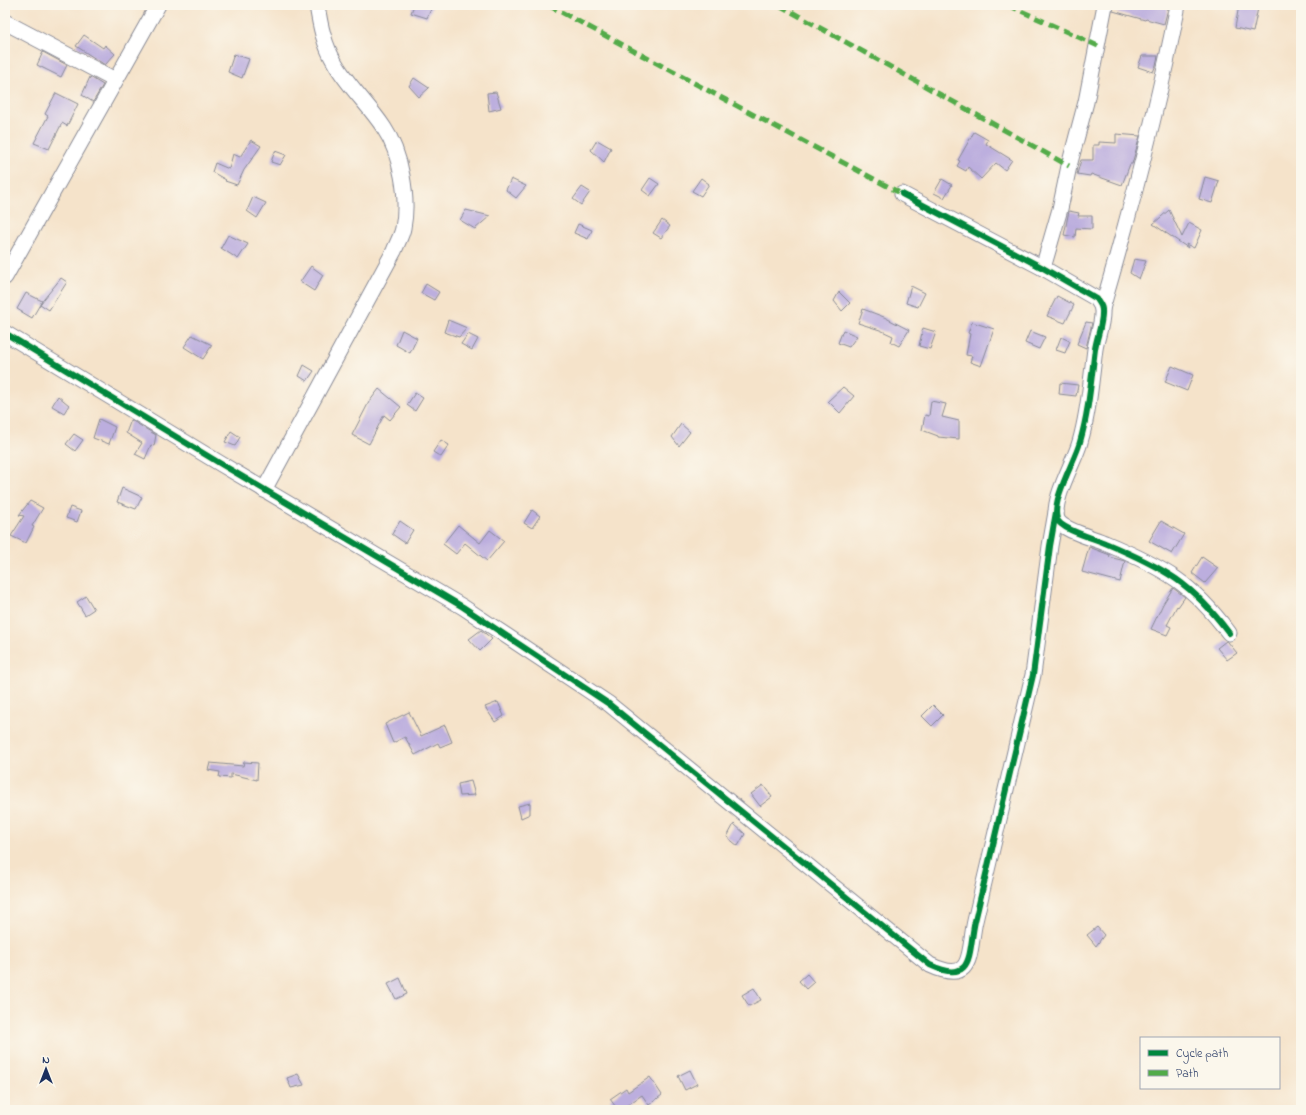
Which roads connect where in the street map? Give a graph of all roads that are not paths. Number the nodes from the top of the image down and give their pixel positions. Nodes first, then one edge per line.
1 (158, 5) edge
2 (317, 5) edge
3 (1105, 5) edge
4 (1178, 5) edge
5 (5, 22) edge
6 (115, 80) junction
7 (902, 194) dead end
8 (1043, 268) junction
9 (5, 277) edge
10 (1102, 309) junction
11 (5, 333) edge
12 (264, 490) junction
13 (1056, 512) junction
14 (1229, 633) dead end

1 - 6 street
2 - 12 street
3 - 8 street
4 - 10 street
5 - 6 street
6 - 9 street
7 - 8 street
8 - 10 street
10 - 13 street
11 - 12 street
12 - 13 street
13 - 14 street

